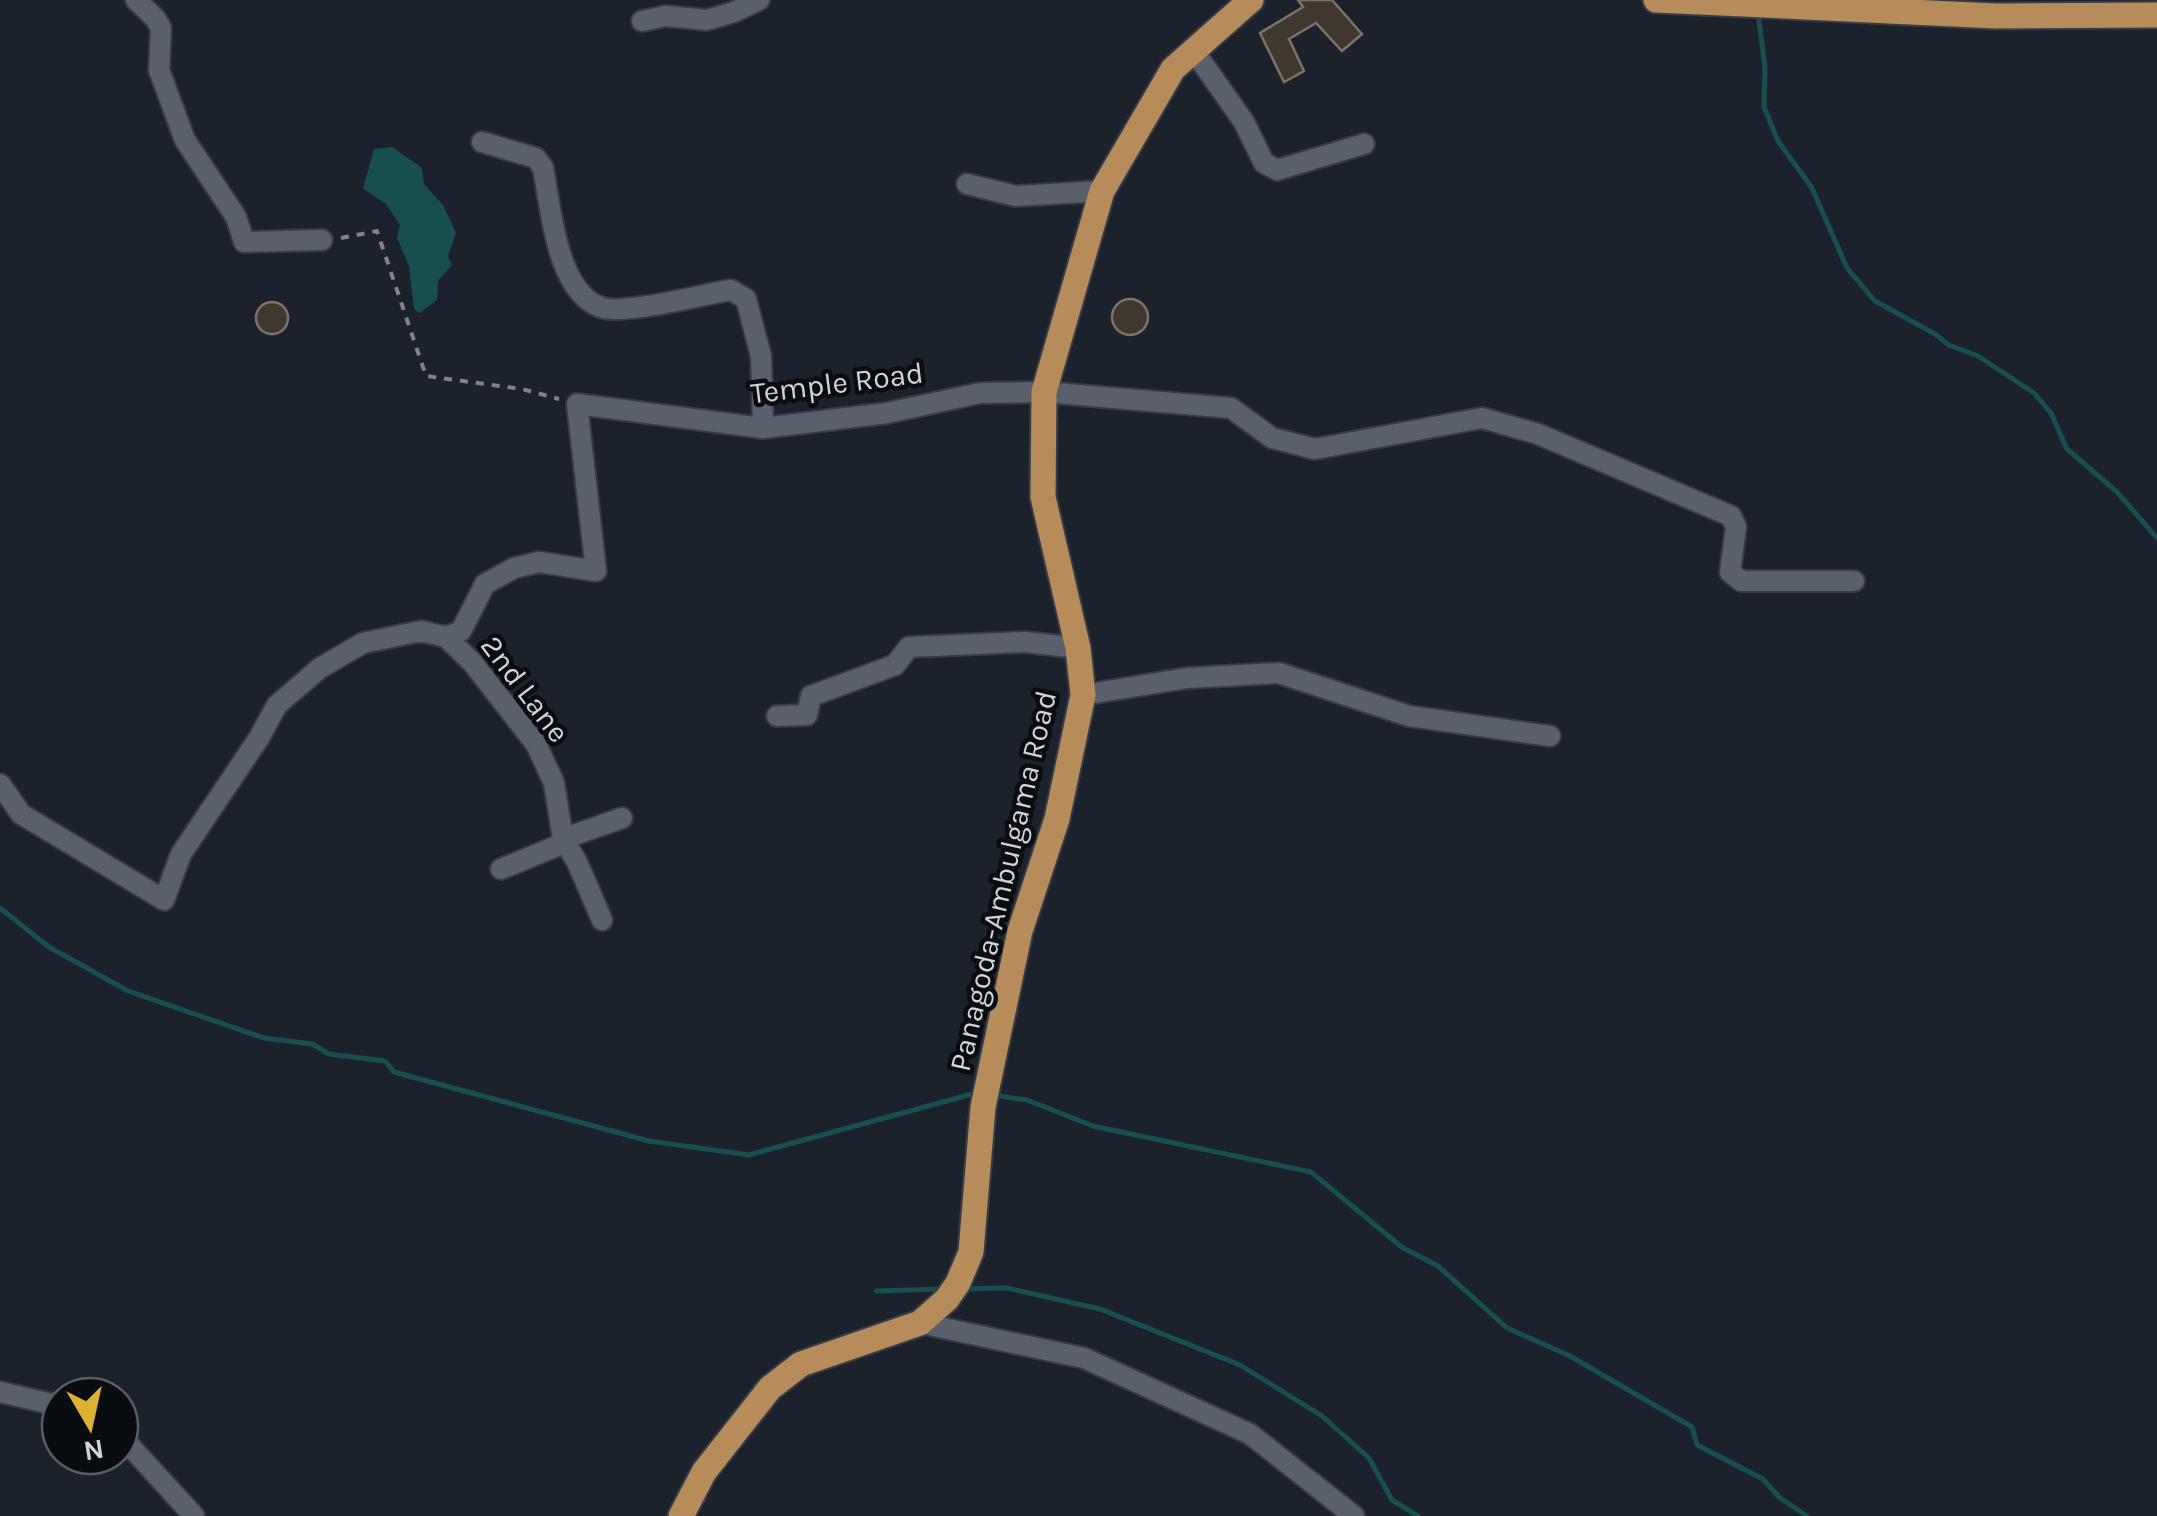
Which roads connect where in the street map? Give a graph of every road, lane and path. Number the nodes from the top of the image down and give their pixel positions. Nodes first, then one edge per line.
1 (136, 0) edge
2 (759, 0) edge
3 (1252, 0) edge
4 (1656, 0) edge
5 (2157, 16) edge
6 (642, 21) dead end
7 (1194, 51) junction
8 (482, 142) dead end
9 (1364, 144) dead end
10 (967, 184) dead end
11 (1102, 191) junction
12 (352, 237) dead end
13 (322, 240) dead end
14 (1044, 392) junction
15 (577, 404) junction
16 (763, 428) junction
17 (1854, 581) dead end
18 (446, 638) junction
19 (1078, 648) junction
20 (1084, 695) junction
21 (778, 716) dead end
22 (1550, 736) dead end
23 (0, 784) edge
24 (622, 818) dead end
25 (563, 839) junction
26 (501, 869) dead end
27 (602, 920) dead end
28 (920, 1323) junction
29 (0, 1392) edge
30 (40, 1401) edge
31 (140, 1457) edge
32 (194, 1516) edge
33 (681, 1516) edge
34 (1354, 1516) edge

1 - 13 street
2 - 6 street
3 - 7 main road, Panagoda-Ambulgama Road
4 - 5 main road
7 - 9 street
7 - 11 main road, Panagoda-Ambulgama Road
8 - 16 street
10 - 11 street
11 - 14 main road, Panagoda-Ambulgama Road
12 - 15 path
14 - 16 street, Temple Road
14 - 17 street, Temple Road
14 - 19 main road, Panagoda-Ambulgama Road
15 - 16 street, Temple Road
15 - 18 street
18 - 23 street
18 - 25 street, 2nd Lane
19 - 20 main road, Panagoda-Ambulgama Road
19 - 21 street
20 - 22 street
20 - 28 main road, Panagoda-Ambulgama Road
24 - 25 street
25 - 26 street
25 - 27 street, 2nd Lane
28 - 33 main road, Panagoda-Ambulgama Road
28 - 34 street
29 - 30 street
31 - 32 street

